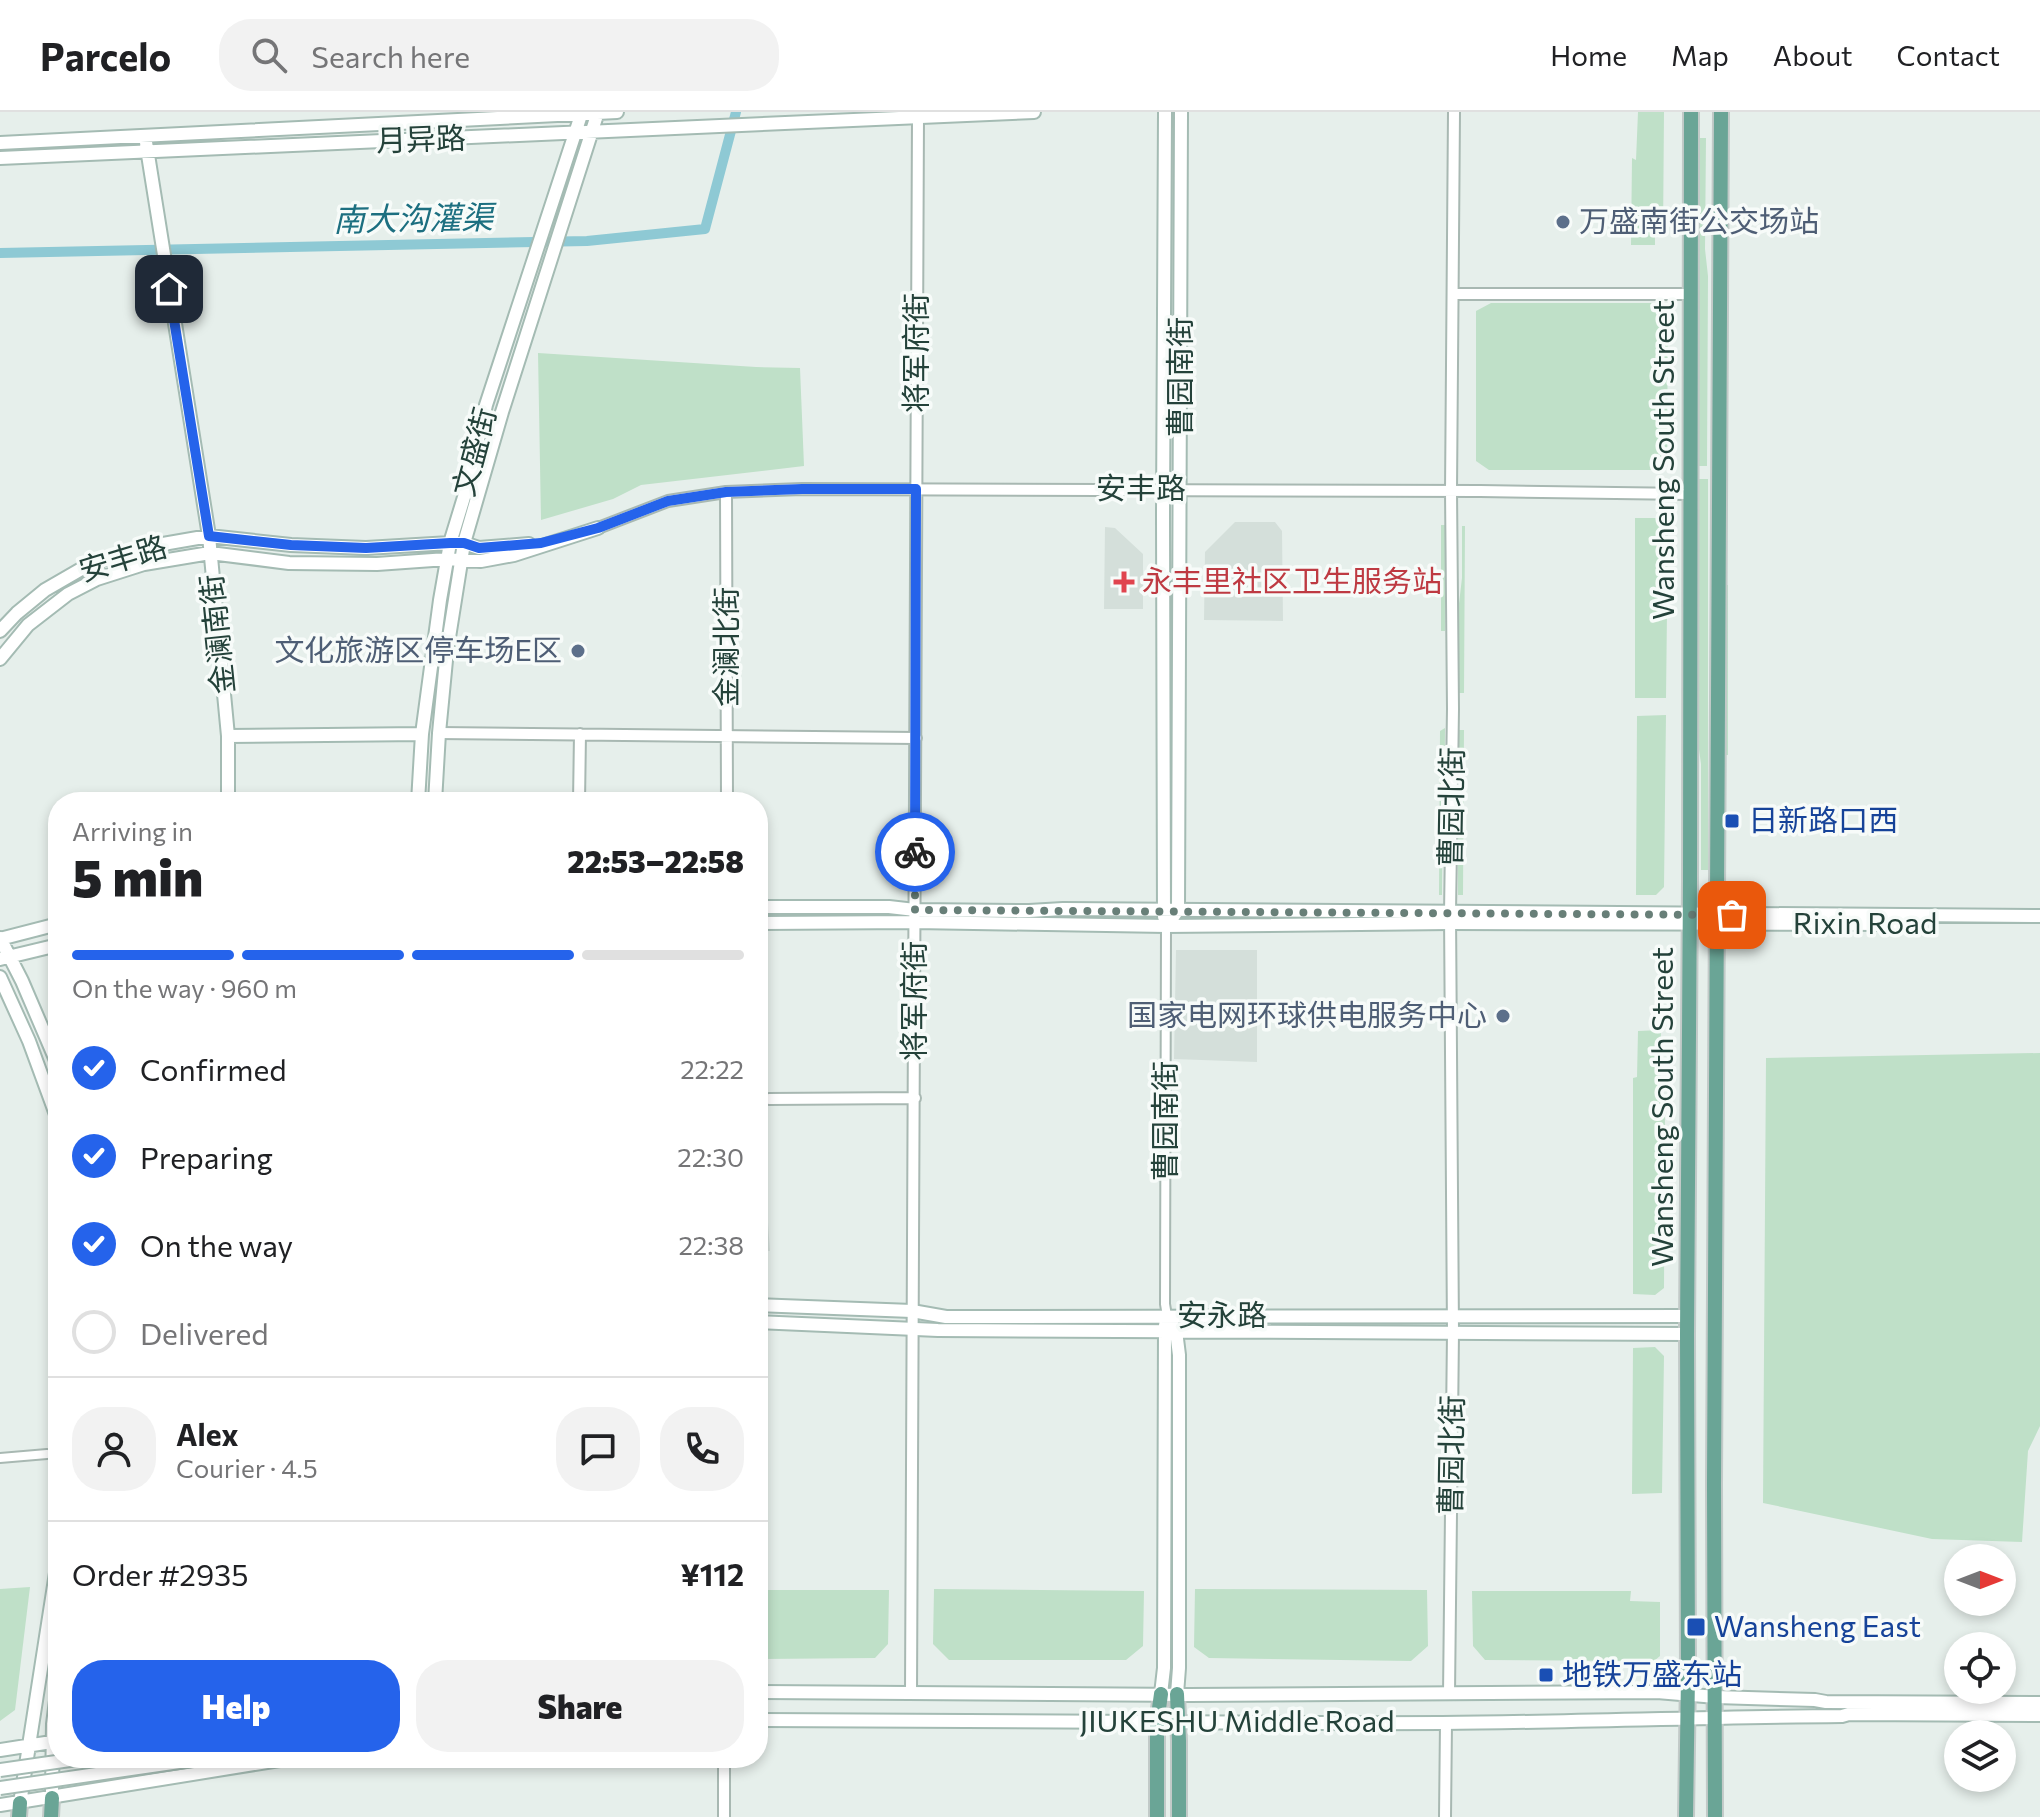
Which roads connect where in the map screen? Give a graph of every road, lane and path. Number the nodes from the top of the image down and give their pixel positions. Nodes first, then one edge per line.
1 (598, 112) edge
2 (617, 112) edge
3 (1034, 112) edge
4 (1165, 112) edge
5 (1181, 112) edge
6 (1454, 112) edge
7 (1691, 112) edge
8 (1721, 112) edge
9 (582, 114) edge
10 (918, 117) junction
11 (592, 131) junction
12 (576, 133) junction
13 (145, 136) junction
14 (0, 143) edge
15 (147, 151) junction
16 (0, 158) edge
17 (1453, 294) junction
18 (1690, 294) junction
19 (916, 489) junction
20 (1164, 489) junction
21 (1180, 489) junction
22 (1451, 491) junction
23 (726, 492) junction
24 (1689, 494) junction
25 (598, 528) junction
26 (209, 536) junction
27 (450, 543) junction
28 (464, 543) junction
29 (210, 553) junction
30 (447, 559) junction
31 (461, 560) junction
32 (0, 631) edge
33 (0, 659) edge
34 (439, 733) junction
35 (422, 734) junction
36 (580, 734) junction
37 (727, 735) junction
38 (228, 736) junction
39 (916, 738) junction
40 (228, 792) edge
41 (419, 792) edge
42 (436, 792) edge
43 (579, 792) edge
44 (727, 792) edge
45 (768, 907) edge
46 (1163, 910) junction
47 (1178, 910) junction
48 (915, 916) junction
49 (2040, 916) edge
50 (1450, 918) junction
51 (1690, 919) junction
52 (1716, 919) junction
53 (768, 923) edge
54 (2040, 924) edge
55 (1166, 926) junction
56 (48, 927) edge
57 (0, 939) edge
58 (48, 947) edge
59 (5, 958) edge
60 (0, 977) edge
61 (48, 1045) edge
62 (48, 1093) edge
63 (915, 1098) junction
64 (769, 1099) dead end
65 (768, 1305) edge
66 (912, 1311) junction
67 (1167, 1316) junction
68 (1453, 1316) junction
69 (1687, 1316) junction
70 (768, 1322) edge
71 (913, 1328) junction
72 (1170, 1331) junction
73 (1453, 1332) junction
74 (1687, 1334) junction
75 (47, 1454) dead end
76 (0, 1458) edge
77 (48, 1624) edge
78 (768, 1692) edge
79 (911, 1694) junction
80 (1161, 1694) junction
81 (1177, 1694) junction
82 (1449, 1694) junction
83 (1688, 1695) junction
84 (1716, 1697) junction
85 (2040, 1703) edge
86 (2040, 1715) edge
87 (1716, 1718) junction
88 (1687, 1719) junction
89 (768, 1720) edge
90 (1157, 1723) junction
91 (1179, 1723) junction
92 (1446, 1723) junction
93 (48, 1743) edge
94 (29, 1746) junction
95 (0, 1750) edge
96 (48, 1763) edge
97 (54, 1768) edge
98 (138, 1768) edge
99 (227, 1768) edge
100 (724, 1768) edge
101 (0, 1770) edge
102 (0, 1788) edge
103 (52, 1798) junction
104 (0, 1805) edge
105 (20, 1810) edge
106 (51, 1817) edge
107 (724, 1817) edge
108 (1157, 1817) edge
109 (1179, 1817) edge
110 (1445, 1817) edge
111 (1686, 1817) edge
112 (1715, 1817) edge

1 - 2 main road, 月异路
1 - 9 main road, 月异路
1 - 11 main road, 文盛街
3 - 10 main road, 月异路
4 - 20 main road, 曹园南街
5 - 21 main road, 曹园南街
6 - 17 street, 曹园北街
7 - 18 main road, Wansheng South Street
8 - 52 main road, Wansheng South Street
9 - 12 main road, 文盛街
9 - 13 main road, 月异路
10 - 11 main road, 月异路
10 - 19 street, 将军府街
11 - 12 main road, 月异路
11 - 28 main road, 文盛街
12 - 15 main road, 月异路
12 - 27 main road, 文盛街
13 - 14 main road, 月异路
13 - 15 main road, 金澜南街
15 - 16 main road, 月异路
15 - 26 main road, 金澜南街
17 - 18 street
17 - 22 street, 曹园北街
18 - 24 main road, Wansheng South Street
19 - 20 street, 安丰路
19 - 23 street, 安丰路
19 - 39 street, 将军府街
20 - 21 street, 安丰路
20 - 46 main road, 曹园南街
21 - 22 street, 安丰路
21 - 47 main road, 曹园南街
22 - 24 street, 安丰路
22 - 50 street, 曹园北街
23 - 25 street, 安丰路
23 - 37 street, 金澜北街
24 - 51 main road, Wansheng South Street
25 - 28 main road, 安丰路
25 - 31 main road, 安丰路
26 - 27 main road, 安丰路
26 - 29 main road, 金澜南街
26 - 32 main road, 安丰路
27 - 28 main road, 安丰路
27 - 30 main road, 文盛街
28 - 31 main road, 文盛街
29 - 30 main road, 安丰路
29 - 33 main road, 安丰路
29 - 38 main road, 金澜南街
30 - 31 main road, 安丰路
30 - 35 main road, 文盛街
31 - 34 main road, 文盛街
34 - 36 street
34 - 42 main road, 文盛街
35 - 38 main road
35 - 41 main road, 文盛街
36 - 37 street
36 - 43 street
37 - 39 street
37 - 44 street, 金澜北街
38 - 40 main road, 金澜南街
39 - 48 street, 将军府街
45 - 48 main road
46 - 47 main road
46 - 48 main road
46 - 55 main road, 曹园南街
47 - 50 main road
47 - 55 main road
48 - 53 main road
48 - 55 main road
48 - 63 street, 将军府街
49 - 52 main road
50 - 51 main road, Rixin Road
50 - 55 main road
50 - 68 street, 曹园北街
51 - 52 main road, Rixin Road
51 - 69 main road, Wansheng South Street
52 - 54 main road, Rixin Road
52 - 84 main road, Wansheng South Street
55 - 67 street, 曹园南街
56 - 57 main road
57 - 59 main road
58 - 59 main road
59 - 61 main road
60 - 62 main road
63 - 64 street
63 - 66 street, 将军府街
65 - 66 main road, 安永路
66 - 67 main road, 安永路
66 - 71 street, 将军府街
67 - 68 main road, 安永路
67 - 72 main road, 曹园南街
68 - 69 main road, 安永路
68 - 73 street, 曹园北街
69 - 74 main road, Wansheng South Street
70 - 71 main road, 安永路
71 - 72 main road, 安永路
71 - 79 street, 将军府街
72 - 73 main road, 安永路
72 - 80 main road, 曹园南街
72 - 81 main road, 曹园南街
73 - 74 main road, 安永路
73 - 82 street, 曹园北街
74 - 83 main road, Wansheng South Street
75 - 76 street
77 - 94 main road
78 - 79 main road, JIUKESHU Middle Road
79 - 80 main road, JIUKESHU Middle Road
80 - 81 main road, JIUKESHU Middle Road
80 - 90 main road
81 - 82 main road, JIUKESHU Middle Road
81 - 91 main road
82 - 83 main road, JIUKESHU Middle Road
83 - 84 main road, JIUKESHU Middle Road
83 - 88 main road, Wansheng South Street
84 - 85 main road
84 - 87 main road, Wansheng South Street
86 - 87 main road
87 - 88 main road, JIUKESHU Middle Road
87 - 112 main road, Wansheng South Street
88 - 92 main road, JIUKESHU Middle Road
88 - 111 main road, Wansheng South Street
89 - 90 main road, JIUKESHU Middle Road
90 - 91 main road, JIUKESHU Middle Road
90 - 108 main road
91 - 92 main road, JIUKESHU Middle Road
91 - 109 main road
92 - 110 street
93 - 94 main road
94 - 95 main road
94 - 105 main road
96 - 101 main road, bridge
97 - 103 main road
98 - 102 main road, bridge
99 - 103 main road
100 - 107 street
103 - 105 main road
103 - 106 main road
104 - 105 main road

